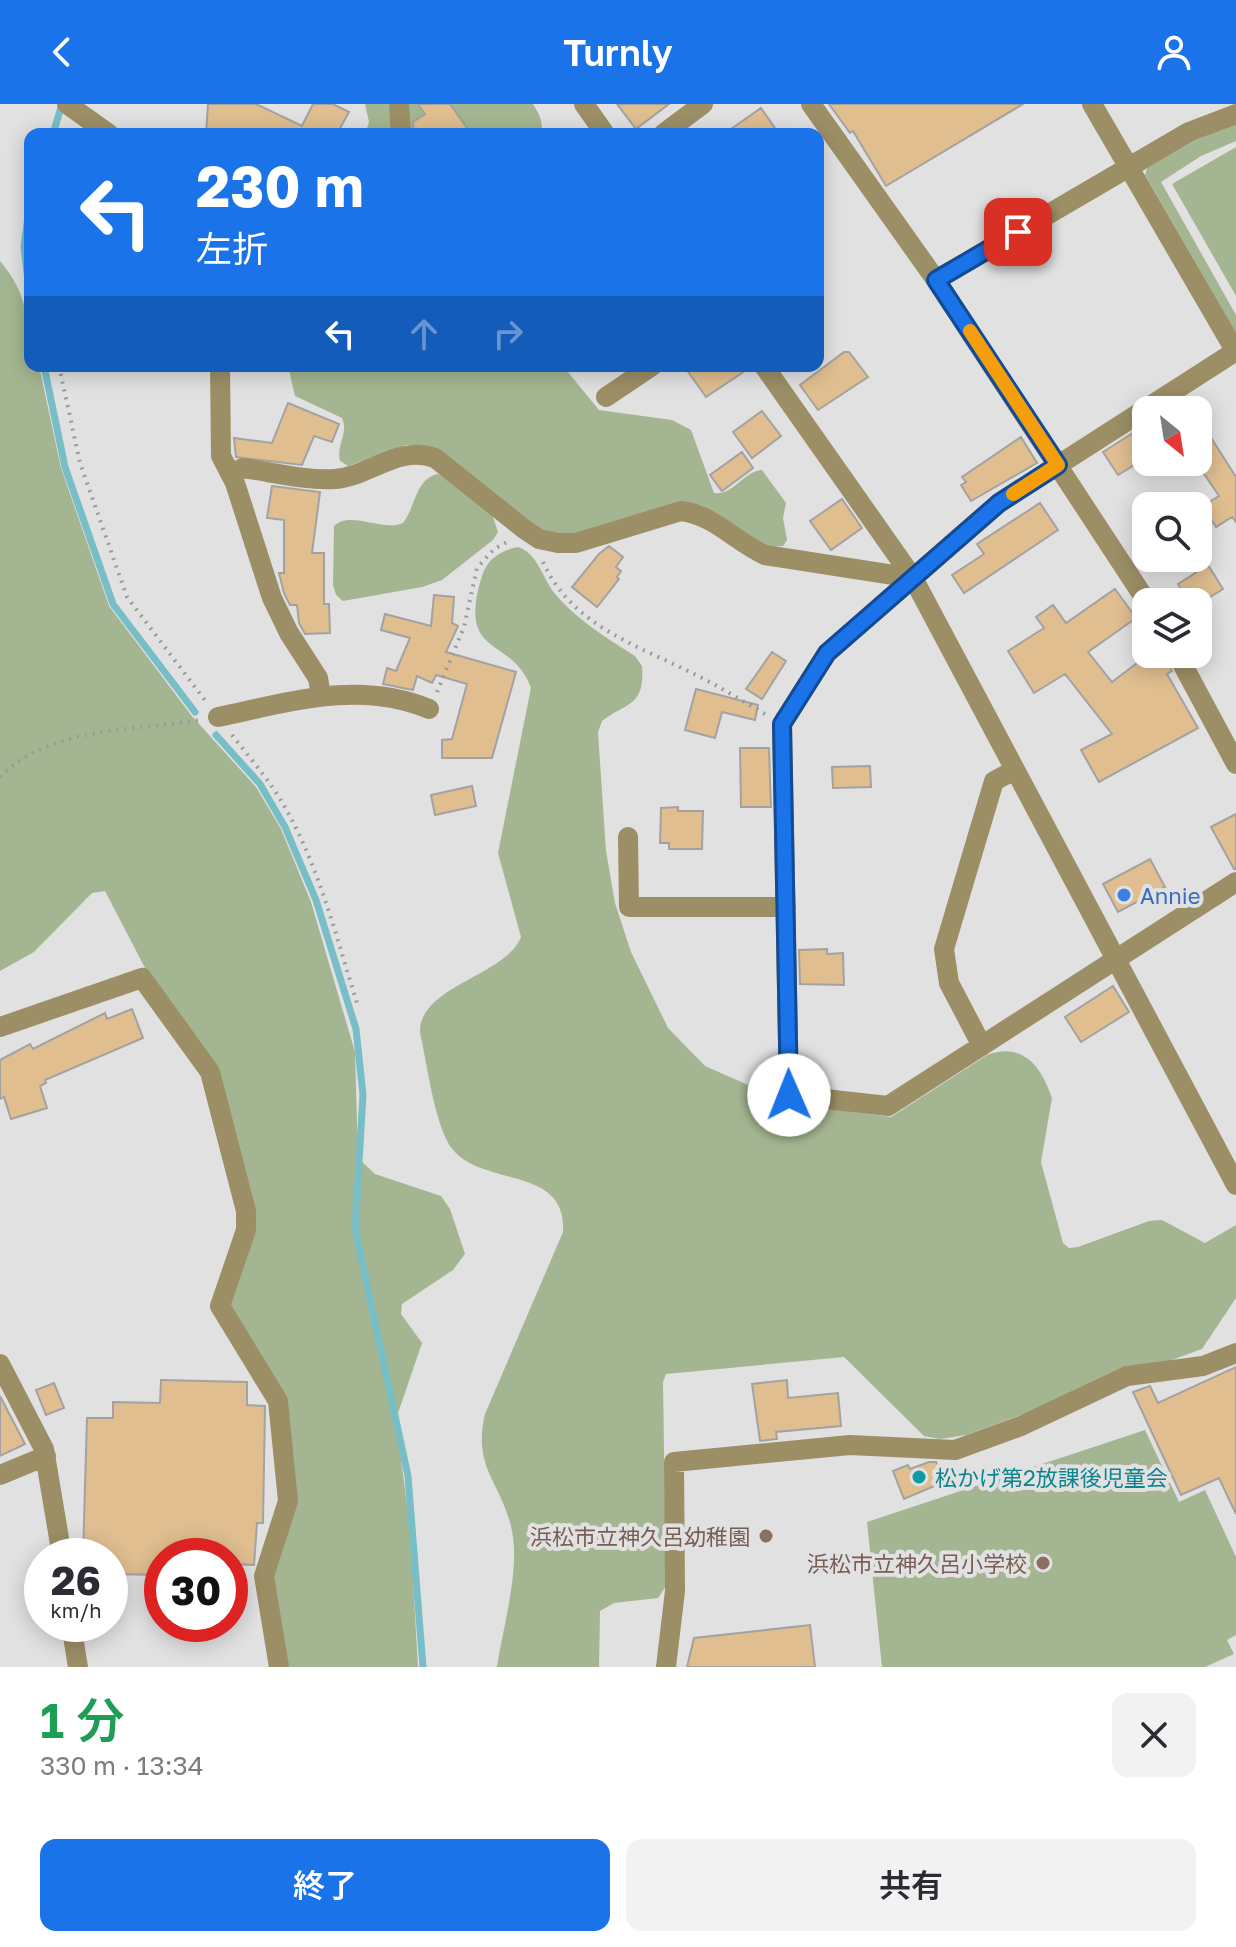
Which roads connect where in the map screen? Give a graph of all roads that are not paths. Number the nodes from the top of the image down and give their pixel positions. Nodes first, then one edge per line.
1 (399, 104) edge
2 (584, 104) edge
3 (703, 104) edge
4 (811, 104) edge
5 (1092, 104) edge
6 (78, 108) edge
7 (1236, 114) edge
8 (102, 128) edge
9 (401, 128) edge
10 (601, 128) edge
11 (671, 128) edge
12 (1129, 167) junction
13 (936, 280) junction
14 (1236, 352) edge
15 (220, 372) edge
16 (643, 372) edge
17 (768, 372) edge
18 (606, 397) dead end
19 (1058, 465) junction
20 (231, 474) junction
21 (913, 578) junction
22 (1138, 588) edge
23 (1185, 668) edge
24 (321, 696) junction
25 (429, 709) road end
26 (218, 717) road end
27 (1236, 764) edge
28 (1015, 770) junction
29 (628, 837) dead end
30 (1236, 882) edge
31 (786, 907) junction
32 (1116, 960) junction
33 (0, 1027) edge
34 (982, 1046) junction
35 (1236, 1185) edge
36 (1236, 1353) edge
37 (0, 1364) edge
38 (46, 1456) junction
39 (0, 1475) edge
40 (59, 1538) edge
41 (74, 1642) edge
42 (78, 1667) edge
43 (279, 1667) edge
44 (666, 1667) edge

1 - 9 street
2 - 10 street
3 - 11 street
4 - 13 street
5 - 12 street
6 - 8 street
7 - 12 street
12 - 13 street
12 - 14 street
13 - 19 street
14 - 19 street
15 - 20 street
16 - 18 street
17 - 21 street
19 - 21 street
19 - 22 street
20 - 21 street
20 - 24 street
21 - 28 street
21 - 31 street
23 - 27 street
24 - 25 street
24 - 26 street
28 - 32 street
28 - 34 street
29 - 31 street
30 - 32 street
31 - 34 street
32 - 34 street
32 - 35 street
33 - 43 street
36 - 44 street
37 - 38 street
38 - 39 street
38 - 40 street
41 - 42 street

